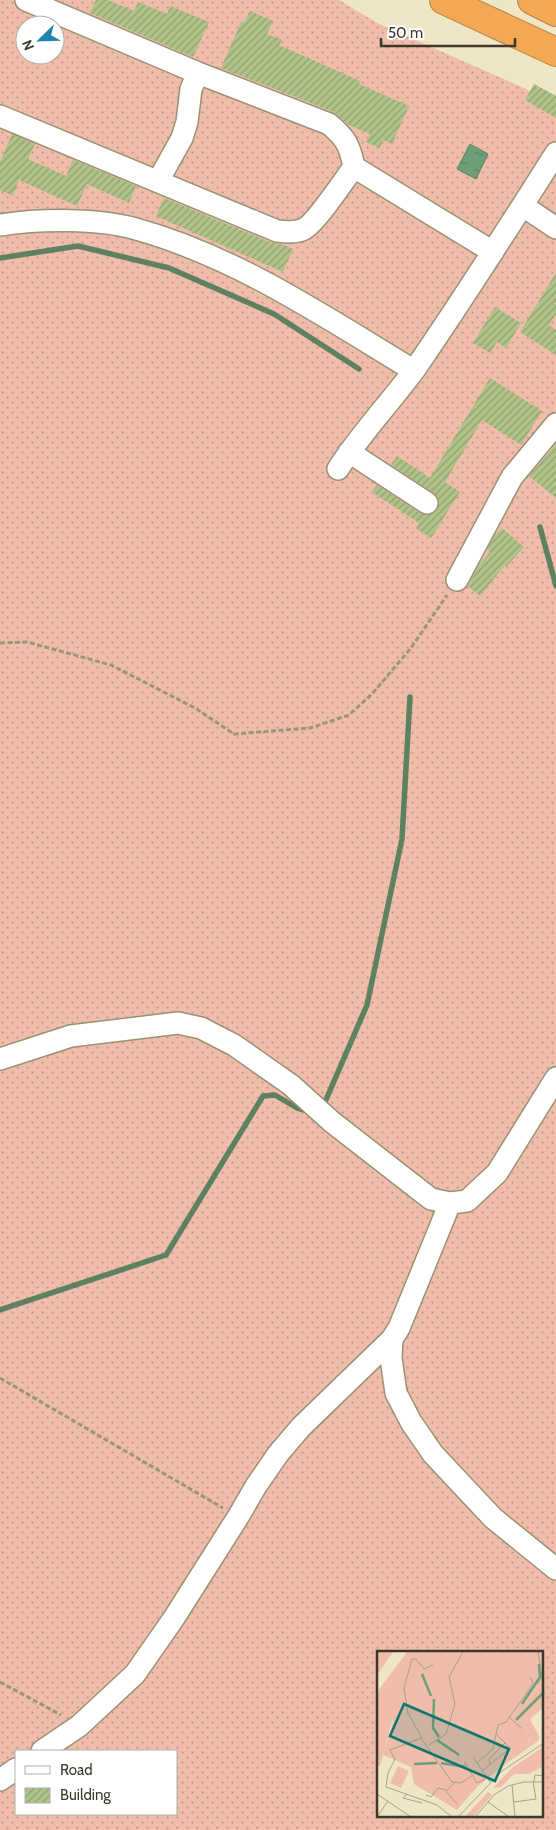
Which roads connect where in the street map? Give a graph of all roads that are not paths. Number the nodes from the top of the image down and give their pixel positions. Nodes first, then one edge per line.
1 (26, 0) edge
2 (444, 0) edge
3 (532, 0) edge
4 (556, 12) edge
5 (556, 52) edge
6 (198, 73) junction
7 (0, 116) edge
8 (556, 152) edge
9 (354, 167) junction
10 (158, 181) junction
11 (523, 206) junction
12 (0, 225) edge
13 (556, 228) edge
14 (493, 252) junction
15 (414, 370) junction
16 (556, 424) edge
17 (427, 503) dead end
18 (457, 580) road end
19 (0, 1059) edge
20 (556, 1078) edge
21 (450, 1203) junction
22 (392, 1339) junction
23 (556, 1569) edge
24 (43, 1750) edge
25 (15, 1770) edge
26 (0, 1780) edge

1 - 6 street
2 - 5 highway
3 - 4 highway
6 - 9 street
6 - 10 street
7 - 10 street
8 - 11 street
9 - 10 street
9 - 14 street
11 - 13 street
11 - 14 street
12 - 15 street
14 - 15 street
15 - 17 street
16 - 18 street
19 - 21 street
20 - 21 street
21 - 22 street
22 - 23 street
22 - 24 street
25 - 26 street

